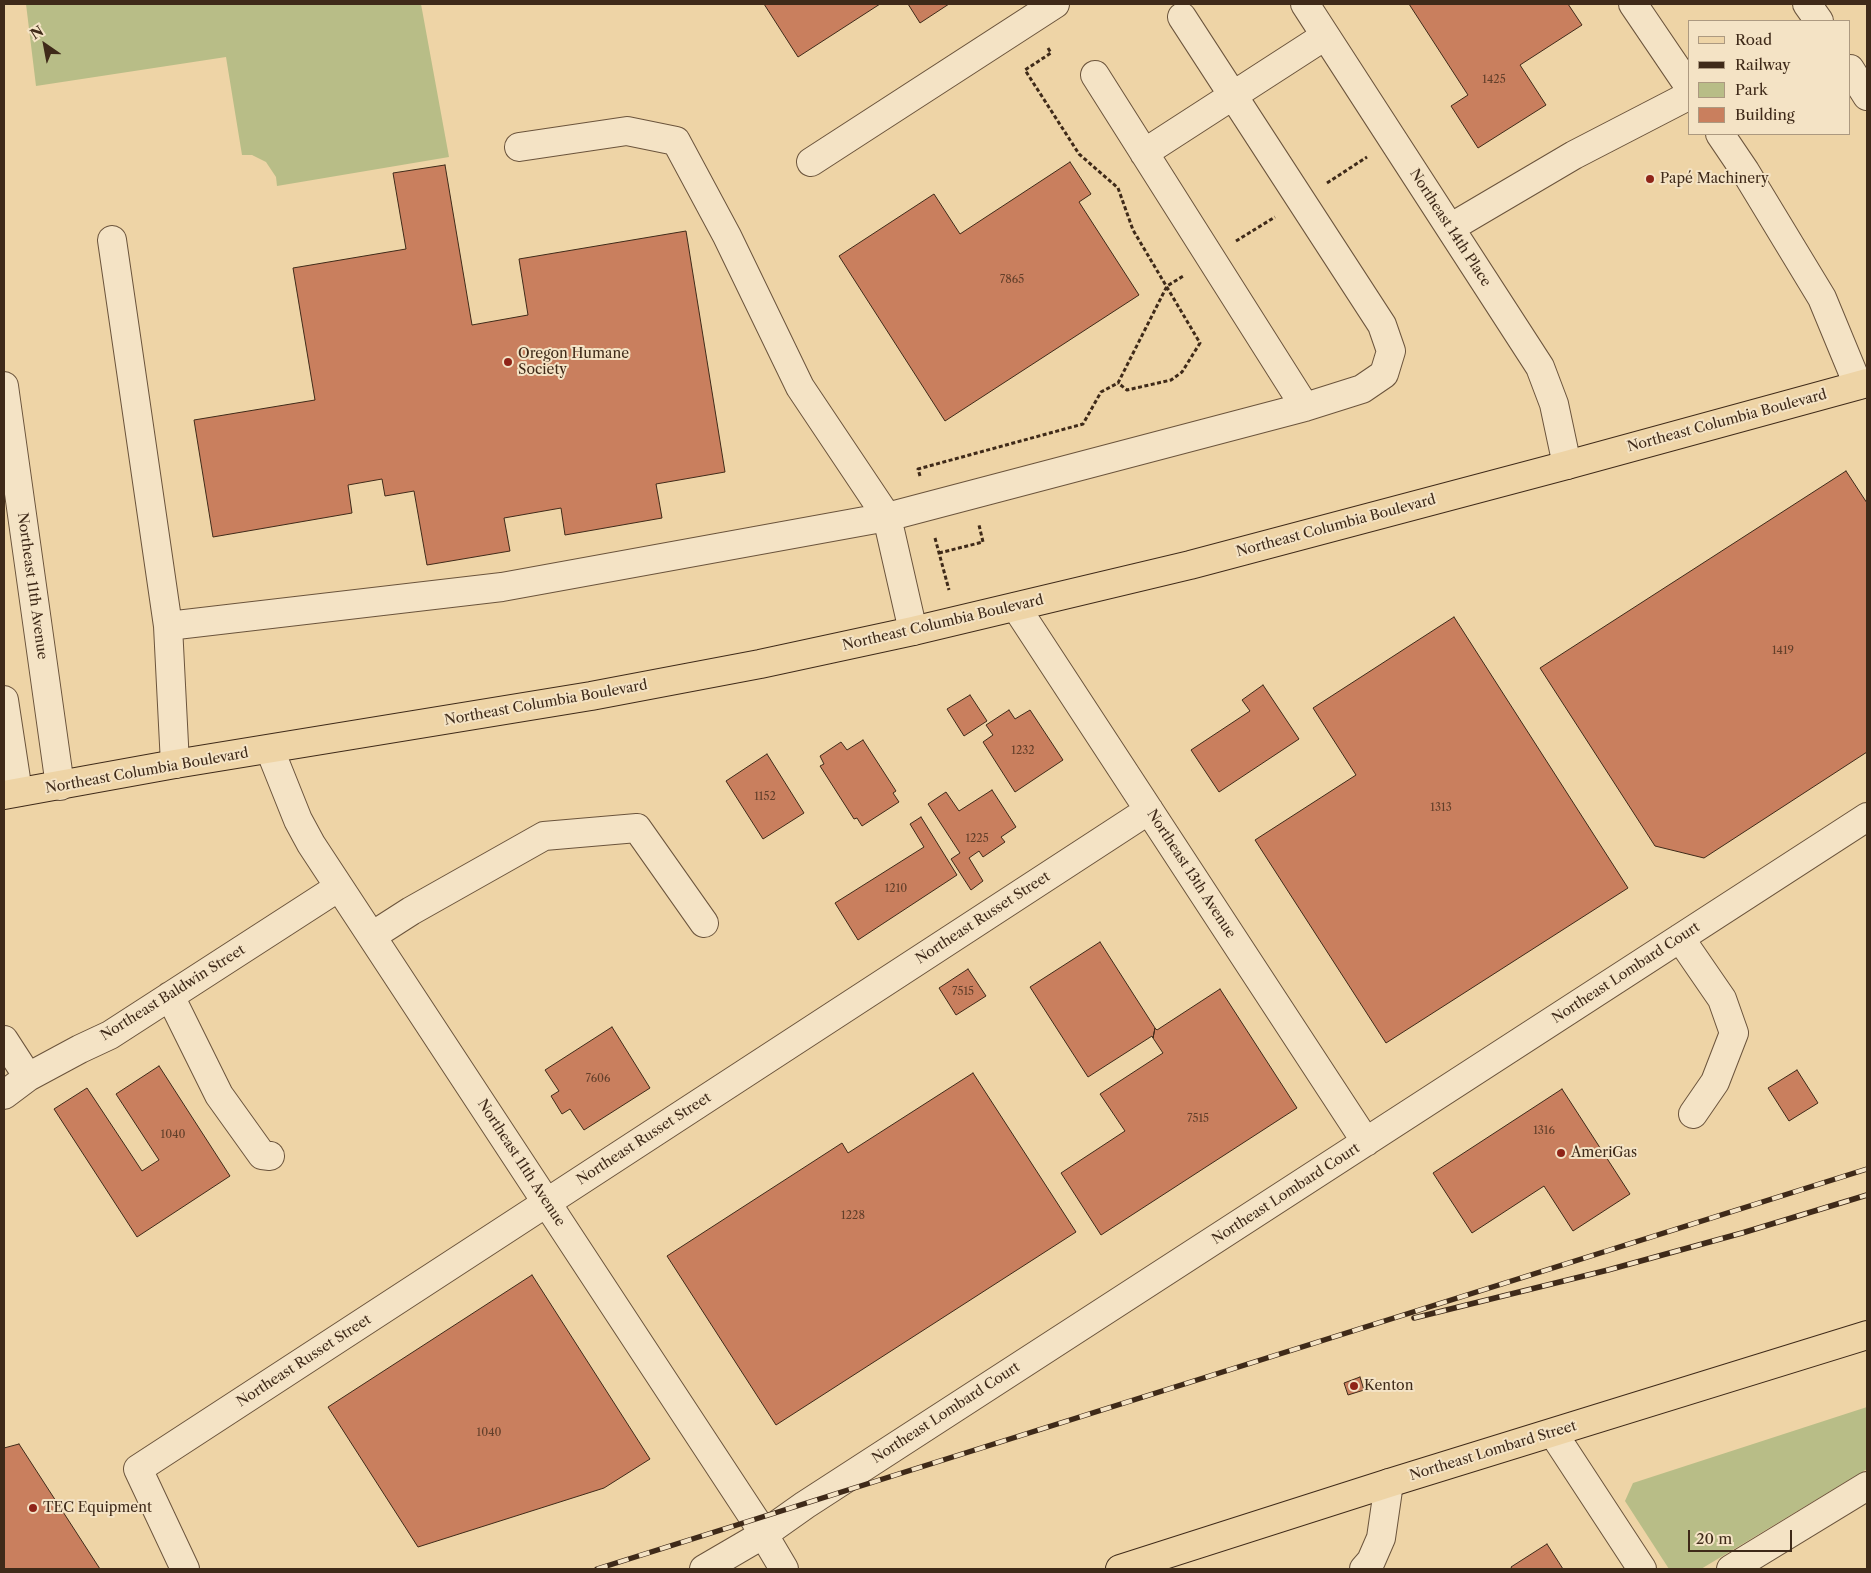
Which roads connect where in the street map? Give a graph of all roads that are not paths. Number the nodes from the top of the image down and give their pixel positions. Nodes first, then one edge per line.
1 (1055, 4) edge
2 (1305, 4) edge
3 (1633, 4) edge
4 (1807, 4) edge
5 (1182, 17) dead end
6 (1818, 20) edge
7 (1325, 36) junction
8 (1851, 71) edge
9 (1095, 75) dead end
10 (1688, 85) edge
11 (1233, 95) junction
12 (1688, 96) edge
13 (1867, 96) edge
14 (1721, 135) edge
15 (519, 147) dead end
16 (1144, 152) junction
17 (811, 162) dead end
18 (1450, 228) junction
19 (112, 240) dead end
20 (1863, 384) edge
21 (4, 386) edge
22 (1305, 407) junction
23 (1567, 465) junction
24 (887, 517) junction
25 (1016, 607) junction
26 (168, 626) junction
27 (913, 631) junction
28 (4, 700) edge
29 (270, 750) junction
30 (176, 764) junction
31 (60, 786) junction
32 (11, 794) edge
33 (1149, 810) junction
34 (1867, 817) edge
35 (339, 887) junction
36 (704, 923) dead end
37 (372, 936) junction
38 (1680, 938) junction
39 (170, 996) junction
40 (4, 1040) edge
41 (28, 1077) junction
42 (4, 1095) edge
43 (1693, 1114) dead end
44 (1366, 1142) junction
45 (270, 1156) dead end
46 (547, 1202) junction
47 (1867, 1335) edge
48 (1553, 1433) junction
49 (1389, 1483) junction
50 (1867, 1486) edge
51 (764, 1534) junction
52 (184, 1569) edge
53 (704, 1569) edge
54 (784, 1569) edge
55 (1120, 1569) edge
56 (1364, 1569) edge
57 (1642, 1569) edge
58 (1731, 1569) edge

1 - 17 street
2 - 7 street, Northeast 14th Place
3 - 10 street
4 - 6 street
5 - 11 street
7 - 11 street
7 - 18 street, Northeast 14th Place
8 - 13 street
9 - 16 street
11 - 16 street
11 - 22 street
12 - 18 street
14 - 20 street
15 - 24 street
16 - 22 street
18 - 23 street, Northeast 14th Place
19 - 26 street
20 - 23 main road, Northeast Columbia Boulevard
21 - 31 street, Northeast 11th Avenue
22 - 24 street
23 - 25 main road, Northeast Columbia Boulevard
24 - 26 street
24 - 27 street
25 - 27 main road, Northeast Columbia Boulevard
25 - 33 street, Northeast 13th Avenue
26 - 30 street
27 - 29 main road, Northeast Columbia Boulevard
28 - 32 street
29 - 30 main road, Northeast Columbia Boulevard
29 - 35 street, Northeast 11th Avenue
30 - 31 main road, Northeast Columbia Boulevard
31 - 32 main road, Northeast Columbia Boulevard
33 - 44 street, Northeast 13th Avenue
33 - 46 street, Northeast Russet Street
34 - 38 street, Northeast Lombard Court
35 - 37 street, Northeast 11th Avenue
35 - 39 street, Northeast Baldwin Street
36 - 37 street
37 - 46 street, Northeast 11th Avenue
38 - 43 street
38 - 44 street, Northeast Lombard Court
39 - 41 street, Northeast Baldwin Street
39 - 45 street
40 - 41 street
41 - 42 street, Northeast Baldwin Street
44 - 51 street, Northeast Lombard Court
46 - 51 street, Northeast 11th Avenue
46 - 52 street, Northeast Russet Street
47 - 48 main road, Northeast Lombard Street
48 - 49 main road, Northeast Lombard Street
48 - 57 street
49 - 55 main road, Northeast Lombard Street
49 - 56 street
50 - 58 street
51 - 53 street, Northeast Lombard Court
51 - 54 street, Northeast 11th Avenue

